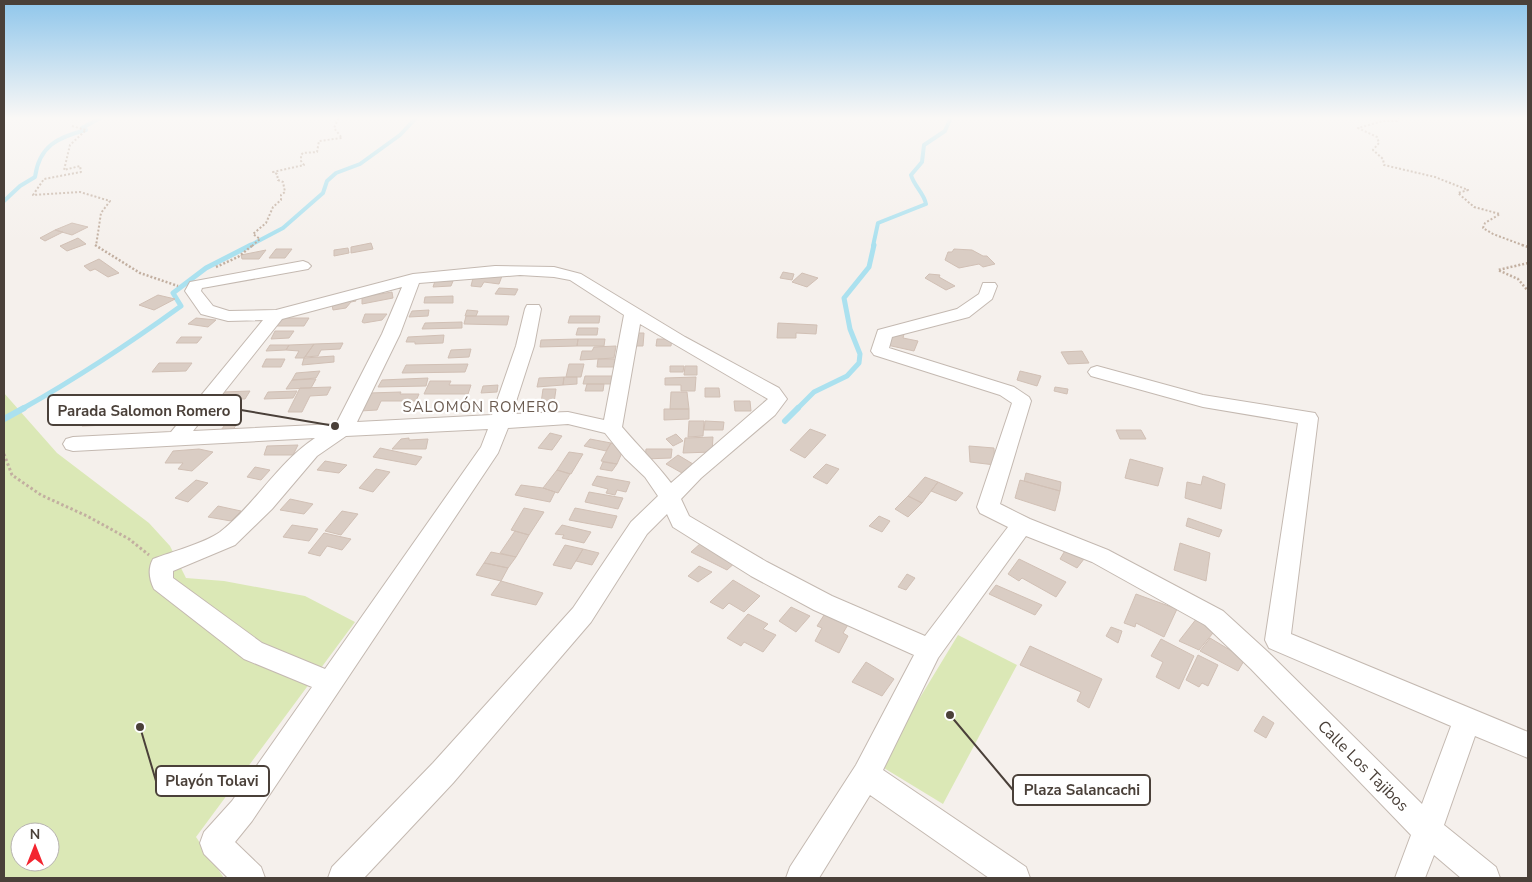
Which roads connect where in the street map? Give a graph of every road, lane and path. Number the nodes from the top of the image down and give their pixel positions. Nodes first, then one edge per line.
1 (67, 158) edge
2 (301, 158) edge
3 (1382, 158) edge
4 (1528, 247) edge
5 (1528, 263) edge
6 (303, 266) dead end
7 (413, 279) junction
8 (210, 282) junction
9 (989, 286) dead end
10 (193, 291) junction
11 (1528, 291) edge
12 (533, 309) dead end
13 (633, 313) junction
14 (276, 315) junction
15 (1097, 372) dead end
16 (499, 423) junction
17 (612, 428) junction
18 (338, 432) junction
19 (176, 439) junction
20 (73, 444) dead end
21 (4, 454) edge
22 (670, 495) junction
23 (1022, 525) junction
24 (161, 564) junction
25 (1278, 640) junction
26 (929, 650) junction
27 (1253, 654) junction
28 (330, 683) junction
29 (1467, 719) junction
30 (1528, 746) edge
31 (866, 776) junction
32 (1427, 830) junction
33 (250, 878) edge
34 (343, 878) edge
35 (800, 878) edge
36 (1015, 878) edge
37 (1410, 878) edge
38 (1485, 878) edge

1 - 10 path
2 - 8 path
3 - 4 path
5 - 11 path
6 - 8 street
7 - 13 street
7 - 14 street
7 - 18 street
8 - 10 street
9 - 23 street, Calle Los Tajibos
10 - 14 street
12 - 16 street
13 - 17 street
13 - 22 street
14 - 19 street
15 - 25 street
16 - 17 street
16 - 18 street
16 - 28 street
17 - 22 street
18 - 19 street
18 - 24 street
19 - 20 street
21 - 24 path
22 - 26 street
22 - 34 street
23 - 26 street
23 - 27 street, Calle Los Tajibos
24 - 28 street
25 - 27 street
25 - 29 street
26 - 31 street
27 - 32 street, Calle Los Tajibos
28 - 33 street
29 - 30 street
29 - 32 street
31 - 35 street
31 - 36 street
32 - 37 street
32 - 38 street, Calle Los Tajibos

